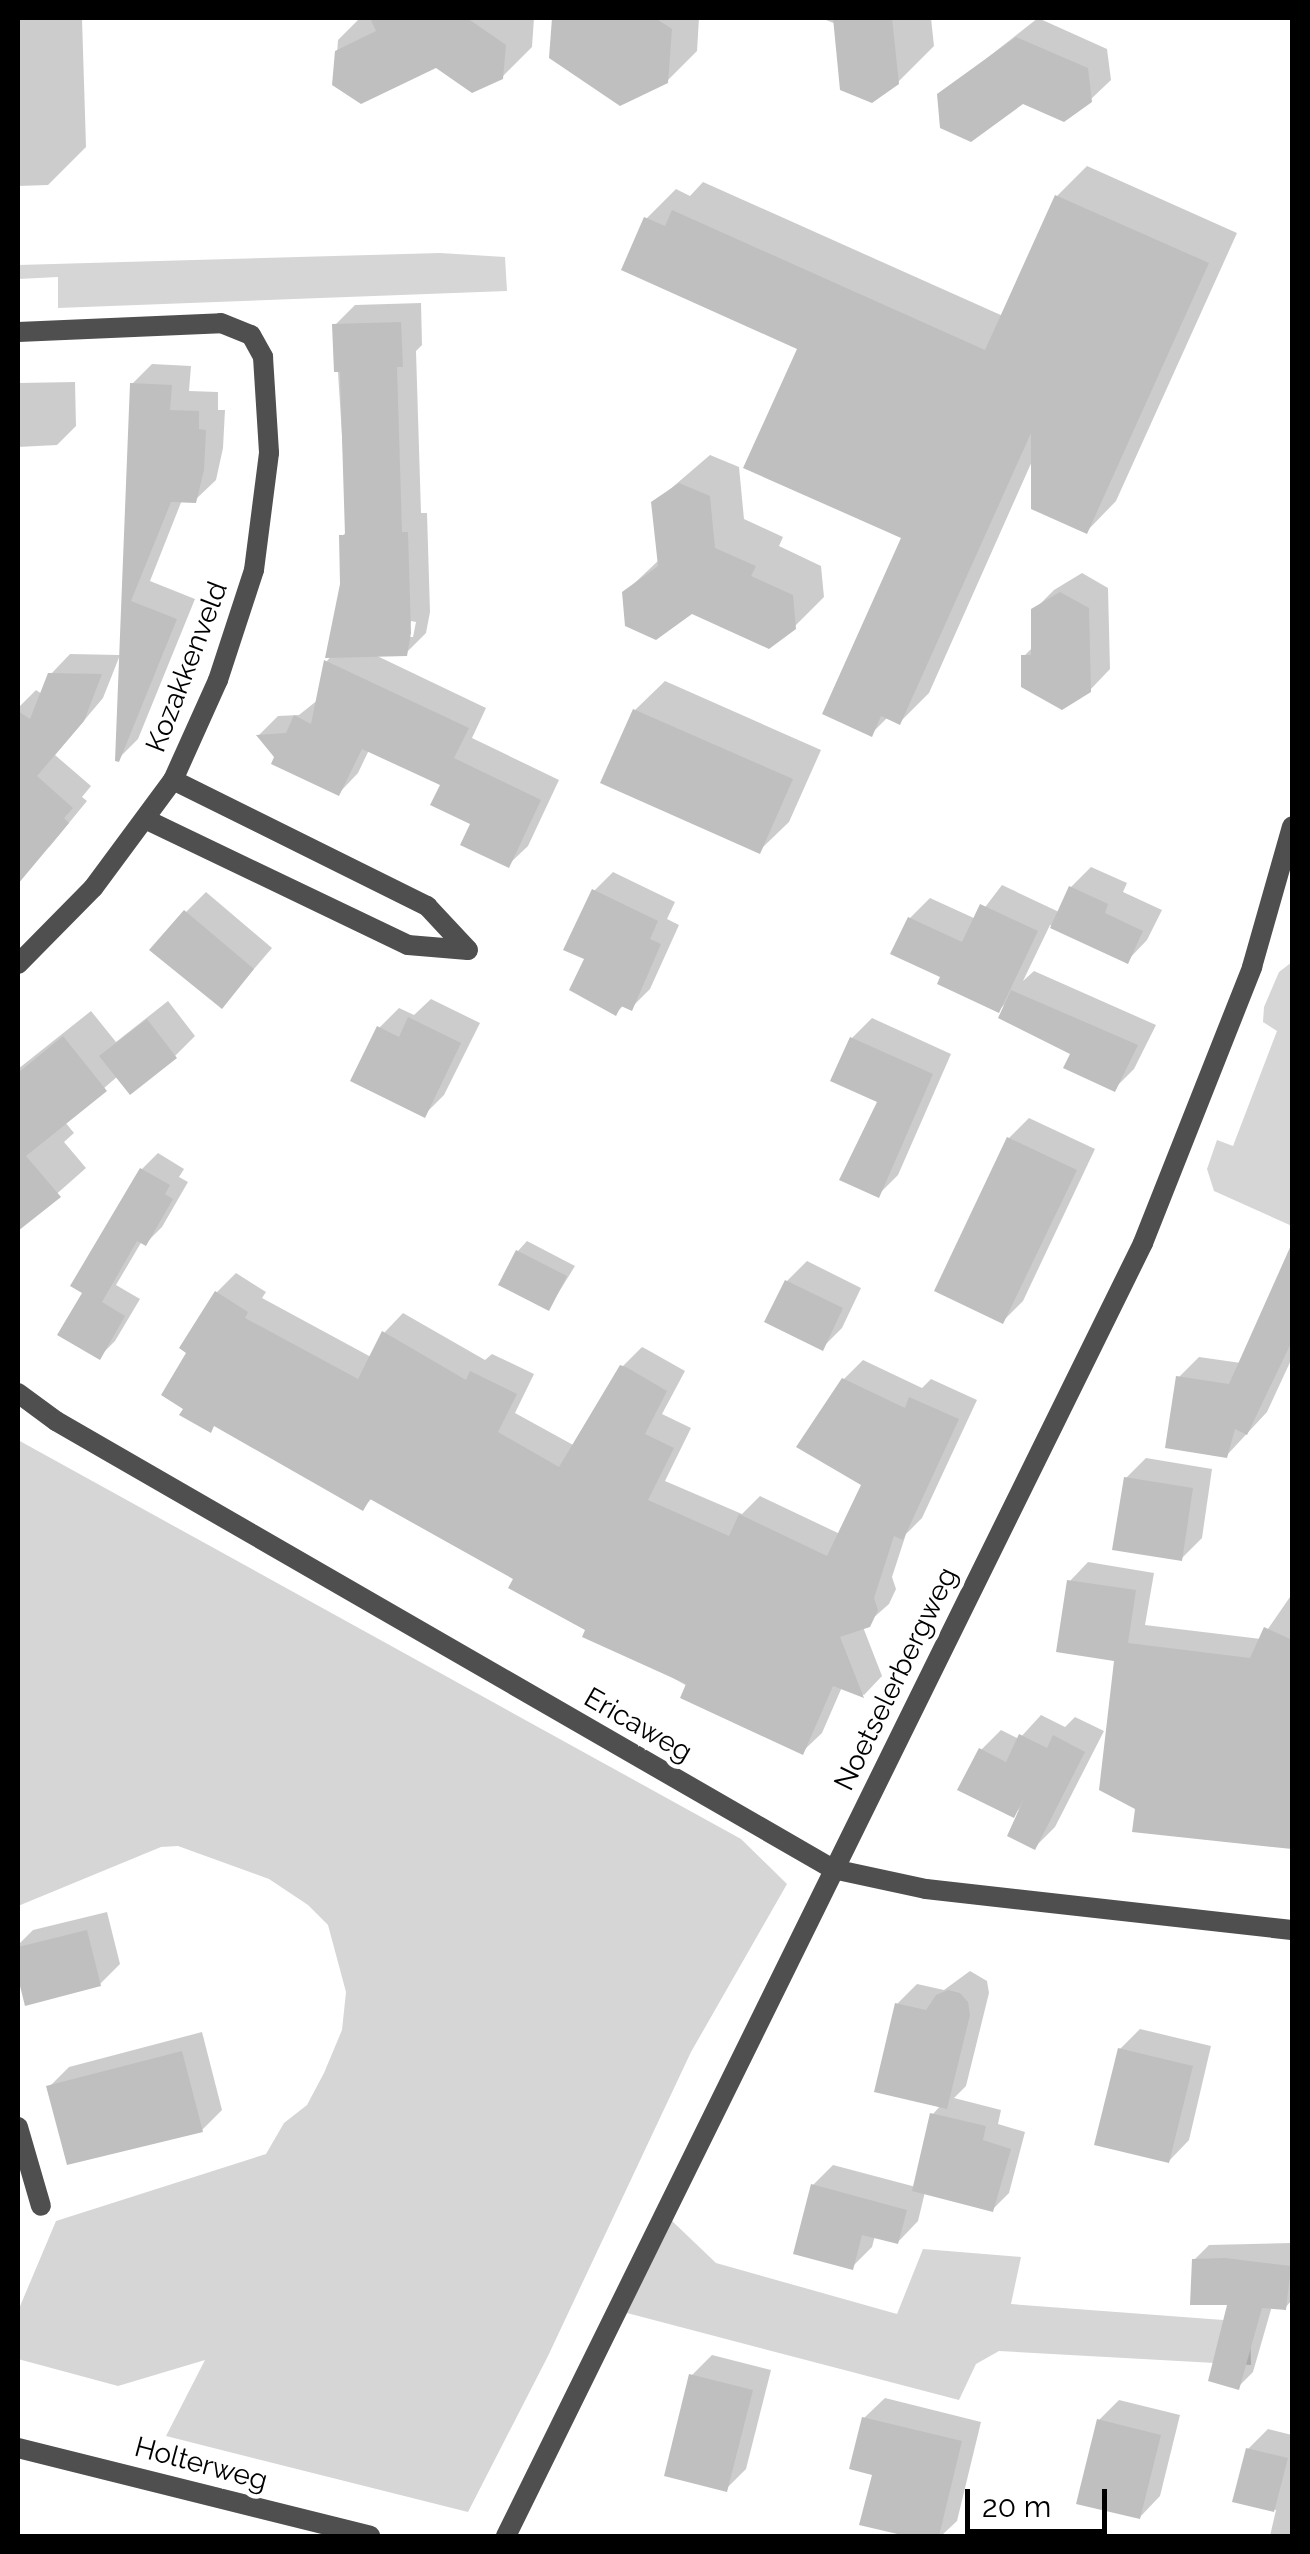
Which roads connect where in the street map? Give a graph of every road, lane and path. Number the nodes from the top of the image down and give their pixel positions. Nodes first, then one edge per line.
1 (18, 332) edge
2 (173, 780) junction
3 (147, 820) junction
4 (1292, 827) edge
5 (18, 964) edge
6 (18, 1393) edge
7 (833, 1869) junction
8 (1292, 1930) edge
9 (18, 2127) edge
10 (40, 2206) dead end
11 (18, 2448) edge
12 (370, 2536) edge
13 (506, 2536) edge

1 - 2 street, Kozakkenveld
2 - 3 street, Kozakkenveld
2 - 3 street, Kozakkenveld
3 - 5 street, Kozakkenveld
4 - 7 street, Noetselerbergweg
6 - 7 street, Ericaweg
7 - 8 street, Ericaweg
7 - 13 street, Noetselerbergweg
9 - 10 street
11 - 12 street, Holterweg

